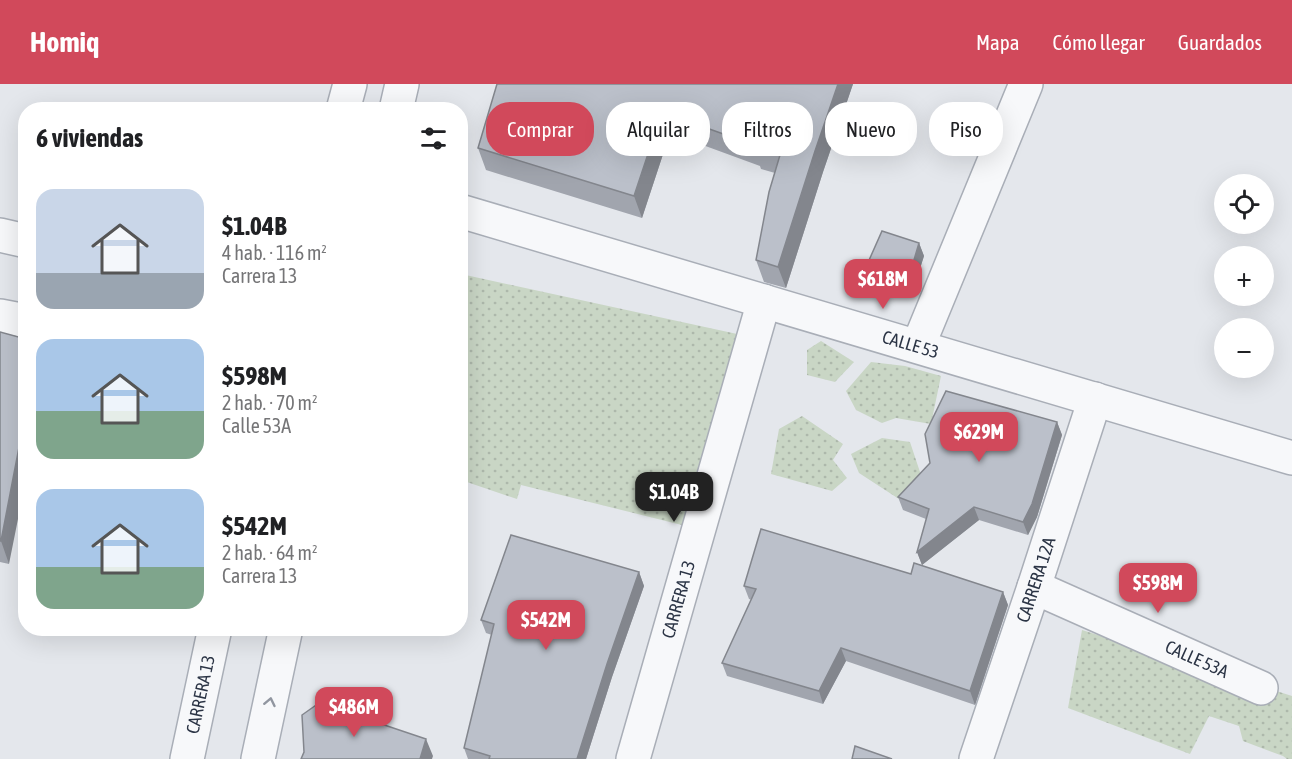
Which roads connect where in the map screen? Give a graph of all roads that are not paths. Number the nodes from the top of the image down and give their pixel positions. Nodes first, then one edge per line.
1 (350, 84) edge
2 (402, 84) edge
3 (1026, 84) edge
4 (345, 102) edge
5 (398, 102) edge
6 (468, 213) edge
7 (0, 235) edge
8 (18, 239) edge
9 (764, 301) junction
10 (0, 316) edge
11 (18, 319) edge
12 (918, 346) junction
13 (1095, 399) junction
14 (1292, 458) edge
15 (1034, 587) junction
16 (213, 636) edge
17 (284, 636) edge
18 (1262, 688) dead end
19 (187, 759) edge
20 (258, 759) edge
21 (633, 759) edge
22 (976, 759) edge

1 - 4 street
2 - 5 street
3 - 12 street
6 - 9 street, CALLE 53
7 - 8 street
9 - 12 street, CALLE 53
9 - 21 street, CARRERA 13
10 - 11 street
12 - 13 street, CALLE 53
13 - 14 street, CALLE 53
13 - 15 street, CARRERA 12A
15 - 18 street, CALLE 53A
15 - 22 street, CARRERA 12A
16 - 19 street, CARRERA 13
20 -> 17 street

